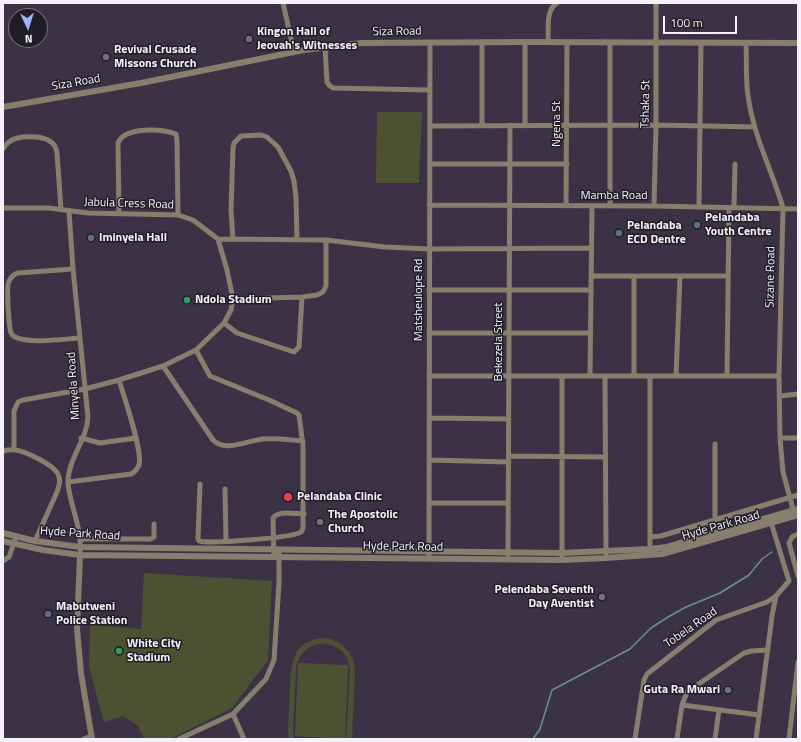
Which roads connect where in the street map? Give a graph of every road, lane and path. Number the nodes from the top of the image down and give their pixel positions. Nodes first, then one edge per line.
1 (284, 3) edge
2 (557, 3) edge
3 (656, 3) edge
4 (430, 42) junction
5 (482, 42) junction
6 (525, 42) junction
7 (548, 42) junction
8 (566, 42) junction
9 (610, 43) junction
10 (657, 43) junction
11 (700, 43) junction
12 (746, 43) junction
13 (798, 43) edge
14 (325, 47) junction
15 (294, 52) junction
16 (430, 90) junction
17 (3, 107) edge
18 (482, 125) junction
19 (510, 125) junction
20 (525, 125) junction
21 (566, 125) junction
22 (656, 125) junction
23 (430, 126) junction
24 (609, 126) junction
25 (700, 126) junction
26 (755, 128) junction
27 (3, 149) edge
28 (430, 164) junction
29 (510, 164) junction
30 (567, 164) junction
31 (735, 164) dead end
32 (430, 205) junction
33 (566, 205) junction
34 (510, 206) junction
35 (592, 206) junction
36 (610, 206) junction
37 (654, 206) junction
38 (699, 206) junction
39 (3, 208) edge
40 (731, 208) junction
41 (783, 208) junction
42 (61, 209) junction
43 (798, 209) edge
44 (69, 211) junction
45 (120, 214) junction
46 (178, 215) junction
47 (218, 239) junction
48 (233, 239) junction
49 (297, 240) junction
50 (326, 240) junction
51 (510, 248) junction
52 (591, 248) junction
53 (429, 249) junction
54 (73, 269) junction
55 (591, 276) junction
56 (634, 276) junction
57 (680, 276) junction
58 (727, 276) junction
59 (429, 290) junction
60 (509, 290) junction
61 (591, 290) junction
62 (302, 297) junction
63 (233, 299) junction
64 (224, 322) junction
65 (429, 333) junction
66 (509, 333) junction
67 (590, 333) junction
68 (80, 338) junction
69 (196, 350) junction
70 (163, 366) junction
71 (429, 376) junction
72 (509, 376) junction
73 (562, 376) junction
74 (590, 376) junction
75 (605, 376) junction
76 (634, 376) junction
77 (650, 376) junction
78 (676, 376) junction
79 (727, 376) junction
80 (779, 376) junction
81 (119, 380) junction
82 (85, 389) junction
83 (798, 394) edge
84 (780, 396) junction
85 (429, 418) junction
86 (509, 419) junction
87 (81, 438) junction
88 (136, 438) junction
89 (780, 438) junction
90 (798, 438) edge
91 (303, 441) junction
92 (715, 444) dead end
93 (14, 449) junction
94 (3, 451) edge
95 (562, 457) junction
96 (604, 457) junction
97 (509, 459) junction
98 (429, 460) junction
99 (68, 482) junction
100 (200, 484) dead end
101 (224, 489) dead end
102 (798, 495) edge
103 (790, 497) junction
104 (429, 503) junction
105 (508, 503) junction
106 (796, 512) edge
107 (304, 514) junction
108 (715, 520) junction
109 (770, 520) junction
110 (154, 524) dead end
111 (3, 533) edge
112 (798, 534) edge
113 (16, 537) junction
114 (273, 537) junction
115 (650, 537) junction
116 (80, 539) junction
117 (3, 541) edge
118 (34, 541) junction
119 (226, 541) junction
120 (14, 544) junction
121 (80, 547) junction
122 (276, 549) junction
123 (606, 551) junction
124 (650, 552) junction
125 (80, 555) junction
126 (429, 555) junction
127 (508, 556) junction
128 (562, 556) junction
129 (276, 557) junction
130 (606, 558) junction
131 (3, 561) edge
132 (798, 576) edge
133 (798, 579) edge
134 (789, 581) junction
135 (776, 596) junction
136 (768, 650) junction
137 (798, 662) edge
138 (682, 705) junction
139 (719, 710) junction
140 (233, 714) junction
141 (759, 715) junction
142 (92, 737) edge
143 (84, 739) edge
144 (179, 739) edge
145 (244, 739) edge
146 (635, 739) edge
147 (677, 739) edge
148 (715, 739) edge
149 (756, 739) edge
150 (789, 739) edge

1 - 15 street
2 - 7 street
3 - 10 street, Tshaka St
4 - 5 street, Siza Road
4 - 14 street, Siza Road
4 - 16 street, Matsheulope Rd
5 - 6 street, Siza Road
5 - 18 street
6 - 7 street, Siza Road
6 - 20 street
7 - 8 street, Siza Road
8 - 9 street, Siza Road
8 - 21 street, Ngena St
9 - 10 street, Siza Road
9 - 24 street
10 - 11 street, Siza Road
10 - 22 street, Tshaka St
11 - 12 street, Siza Road
11 - 25 street
12 - 13 street, Siza Road
12 - 26 street, Sizane Road
14 - 15 street, Siza Road
14 - 16 street
15 - 17 street, Siza Road
16 - 23 street, Matsheulope Rd
18 - 19 street
18 - 23 street
19 - 20 street
19 - 29 street, Bekezela Street
20 - 21 street
21 - 24 street
21 - 30 street, Ngena St
22 - 24 street
22 - 25 street
22 - 37 street, Tshaka St
23 - 28 street, Matsheulope Rd
24 - 36 street
25 - 26 street
25 - 38 street
26 - 41 street, Sizane Road
27 - 42 street
28 - 29 street
28 - 32 street, Matsheulope Rd
29 - 30 street
29 - 34 street, Bekezela Street
30 - 33 street, Ngena St
31 - 40 street
32 - 34 street, Mamba Road
32 - 53 street, Matsheulope Rd
33 - 34 street, Mamba Road
33 - 35 street, Mamba Road
34 - 51 street, Bekezela Street
35 - 36 street, Mamba Road
35 - 52 street
36 - 37 street, Mamba Road
37 - 38 street, Mamba Road
38 - 40 street, Mamba Road
39 - 42 street, Jabula Cress Road
40 - 41 street, Mamba Road
40 - 58 street
41 - 43 street, Mamba Road
41 - 80 street, Sizane Road
42 - 44 street, Jabula Cress Road
44 - 45 street, Jabula Cress Road
44 - 54 street, Minyela Road
45 - 46 street, Jabula Cress Road
45 - 46 street
46 - 47 street, Jabula Cress Road
47 - 48 street
47 - 63 street
48 - 49 street
48 - 49 street
49 - 50 street
50 - 53 street
50 - 62 street
51 - 52 street
51 - 53 street
51 - 60 street, Bekezela Street
52 - 55 street
53 - 59 street, Matsheulope Rd
54 - 68 street, Minyela Road
54 - 68 street
55 - 56 street
55 - 61 street
56 - 57 street
56 - 76 street
57 - 58 street
57 - 78 street
58 - 79 street
59 - 60 street
59 - 65 street, Matsheulope Rd
60 - 61 street
60 - 66 street, Bekezela Street
61 - 67 street
62 - 63 street
62 - 64 street
63 - 64 street
64 - 69 street
65 - 66 street
65 - 71 street, Matsheulope Rd
66 - 67 street
66 - 72 street, Bekezela Street
67 - 74 street
68 - 82 street, Minyela Road
69 - 70 street
69 - 91 street
70 - 81 street
70 - 91 street
71 - 72 street
71 - 85 street, Matsheulope Rd
72 - 73 street
72 - 86 street, Bekezela Street
73 - 74 street
73 - 95 street
74 - 75 street
75 - 76 street
75 - 96 street
76 - 77 street
77 - 78 street
77 - 115 street
78 - 79 street
79 - 80 street
80 - 84 street, Sizane Road
81 - 82 street
81 - 88 street
82 - 87 street, Minyela Road
82 - 93 street
83 - 84 street
84 - 89 street, Sizane Road
85 - 86 street
85 - 98 street, Matsheulope Rd
86 - 97 street, Bekezela Street
87 - 88 street
87 - 99 street, Minyela Road
88 - 99 street
89 - 90 street
89 - 103 street, Sizane Road
91 - 107 street
92 - 108 street
93 - 94 street
93 - 118 street
95 - 96 street
95 - 97 street
95 - 128 street
96 - 123 street
97 - 98 street
97 - 105 street, Bekezela Street
98 - 104 street, Matsheulope Rd
99 - 116 street, Minyela Road
100 - 119 street
101 - 119 street
102 - 103 street
103 - 106 street, Sizane Road
103 - 108 street
104 - 105 street
104 - 126 street, Matsheulope Rd
105 - 127 street, Bekezela Street
106 - 109 street, Hyde Park Road
107 - 114 street
107 - 114 street
108 - 115 street
109 - 124 street, Hyde Park Road
109 - 134 street
110 - 116 street
111 - 113 street, Hyde Park Road
112 - 132 street
113 - 118 street, Hyde Park Road
113 - 120 street
114 - 119 street
114 - 122 street
115 - 124 street
116 - 121 street, Minyela Road
117 - 120 street, Hyde Park Road
118 - 121 street, Hyde Park Road
120 - 125 street, Hyde Park Road
120 - 131 street
121 - 122 street, Hyde Park Road
121 - 125 street, Minyela Road
122 - 126 street, Hyde Park Road
122 - 129 street
123 - 124 street, Hyde Park Road
123 - 128 street, Hyde Park Road
123 - 130 street
124 - 130 street, Hyde Park Road
125 - 129 street, Hyde Park Road
125 - 142 street
126 - 127 street, Hyde Park Road
126 - 129 street, Hyde Park Road
127 - 128 street, Hyde Park Road
128 - 130 street, Hyde Park Road
129 - 140 street
133 - 134 street
134 - 135 street, Tobela Road
135 - 136 street
135 - 146 street, Tobela Road
136 - 138 street
136 - 141 street
137 - 150 street
138 - 139 street
138 - 147 street
139 - 141 street
139 - 148 street
140 - 144 street
140 - 145 street
141 - 149 street
142 - 143 street

